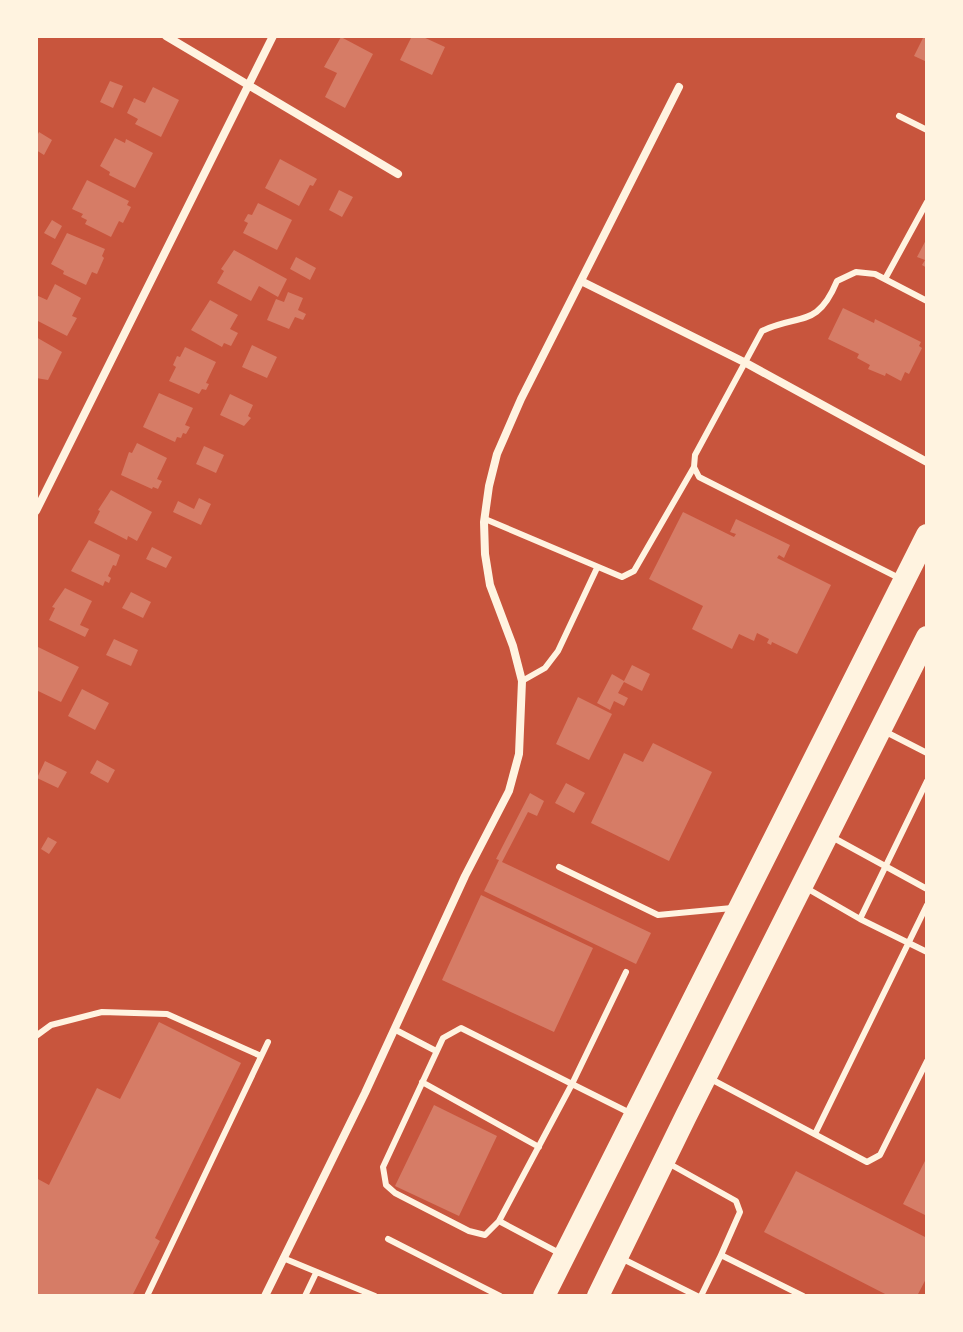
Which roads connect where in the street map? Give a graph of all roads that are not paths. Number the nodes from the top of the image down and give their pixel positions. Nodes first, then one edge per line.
1 (166, 36) edge
2 (273, 36) edge
3 (248, 86) junction
4 (679, 87) dead end
5 (899, 116) dead end
6 (927, 130) edge
7 (398, 174) dead end
8 (927, 202) edge
9 (885, 279) junction
10 (581, 281) junction
11 (927, 301) edge
12 (746, 363) junction
13 (927, 462) edge
14 (694, 467) junction
15 (36, 511) edge
16 (485, 519) junction
17 (927, 535) edge
18 (597, 568) junction
19 (904, 581) junction
20 (927, 637) edge
21 (522, 681) junction
22 (881, 729) junction
23 (927, 753) edge
24 (927, 781) edge
25 (827, 835) junction
26 (884, 865) junction
27 (559, 867) dead end
28 (802, 885) junction
29 (927, 889) edge
30 (927, 905) edge
31 (739, 908) junction
32 (860, 919) junction
33 (907, 942) junction
34 (927, 952) edge
35 (626, 972) dead end
36 (394, 1029) junction
37 (36, 1036) edge
38 (268, 1042) dead end
39 (436, 1051) junction
40 (261, 1056) junction
41 (927, 1061) edge
42 (705, 1077) junction
43 (422, 1082) junction
44 (572, 1084) junction
45 (635, 1115) junction
46 (815, 1134) junction
47 (539, 1147) junction
48 (664, 1161) junction
49 (499, 1221) junction
50 (388, 1239) dead end
51 (721, 1255) junction
52 (564, 1256) junction
53 (618, 1256) junction
54 (283, 1258) junction
55 (316, 1273) junction
56 (147, 1296) edge
57 (265, 1296) edge
58 (305, 1296) edge
59 (375, 1296) edge
60 (500, 1296) edge
61 (544, 1296) edge
62 (598, 1296) edge
63 (699, 1296) edge
64 (803, 1296) edge

1 - 3 street
2 - 3 street
3 - 7 street
3 - 15 street
4 - 10 street
5 - 6 lane
8 - 9 lane
9 - 11 lane
9 - 12 lane
10 - 12 street
10 - 16 street
12 - 13 street
12 - 14 lane
14 - 18 lane
14 - 19 lane
16 - 18 lane
16 - 21 street
17 - 19 highway
18 - 21 lane
19 - 31 highway
20 - 22 highway
21 - 36 street
22 - 23 lane
22 - 25 highway
24 - 26 lane
25 - 26 lane
25 - 28 highway
26 - 29 lane
26 - 32 lane
27 - 31 lane
28 - 32 lane
28 - 42 highway
30 - 33 lane
31 - 45 highway
32 - 33 lane
33 - 34 lane
33 - 46 lane
35 - 44 lane
36 - 39 lane
36 - 54 street
37 - 40 lane
38 - 40 lane
39 - 43 lane
39 - 44 lane
40 - 56 lane
41 - 46 lane
42 - 46 lane
42 - 48 highway
43 - 47 lane
43 - 49 lane
44 - 45 lane
44 - 47 lane
45 - 52 highway
47 - 49 lane
48 - 51 lane
48 - 53 highway
49 - 52 lane
50 - 60 lane
51 - 63 lane
51 - 64 lane
52 - 61 highway
53 - 62 highway
53 - 63 lane
54 - 55 lane
54 - 57 street
55 - 58 lane
55 - 59 lane

